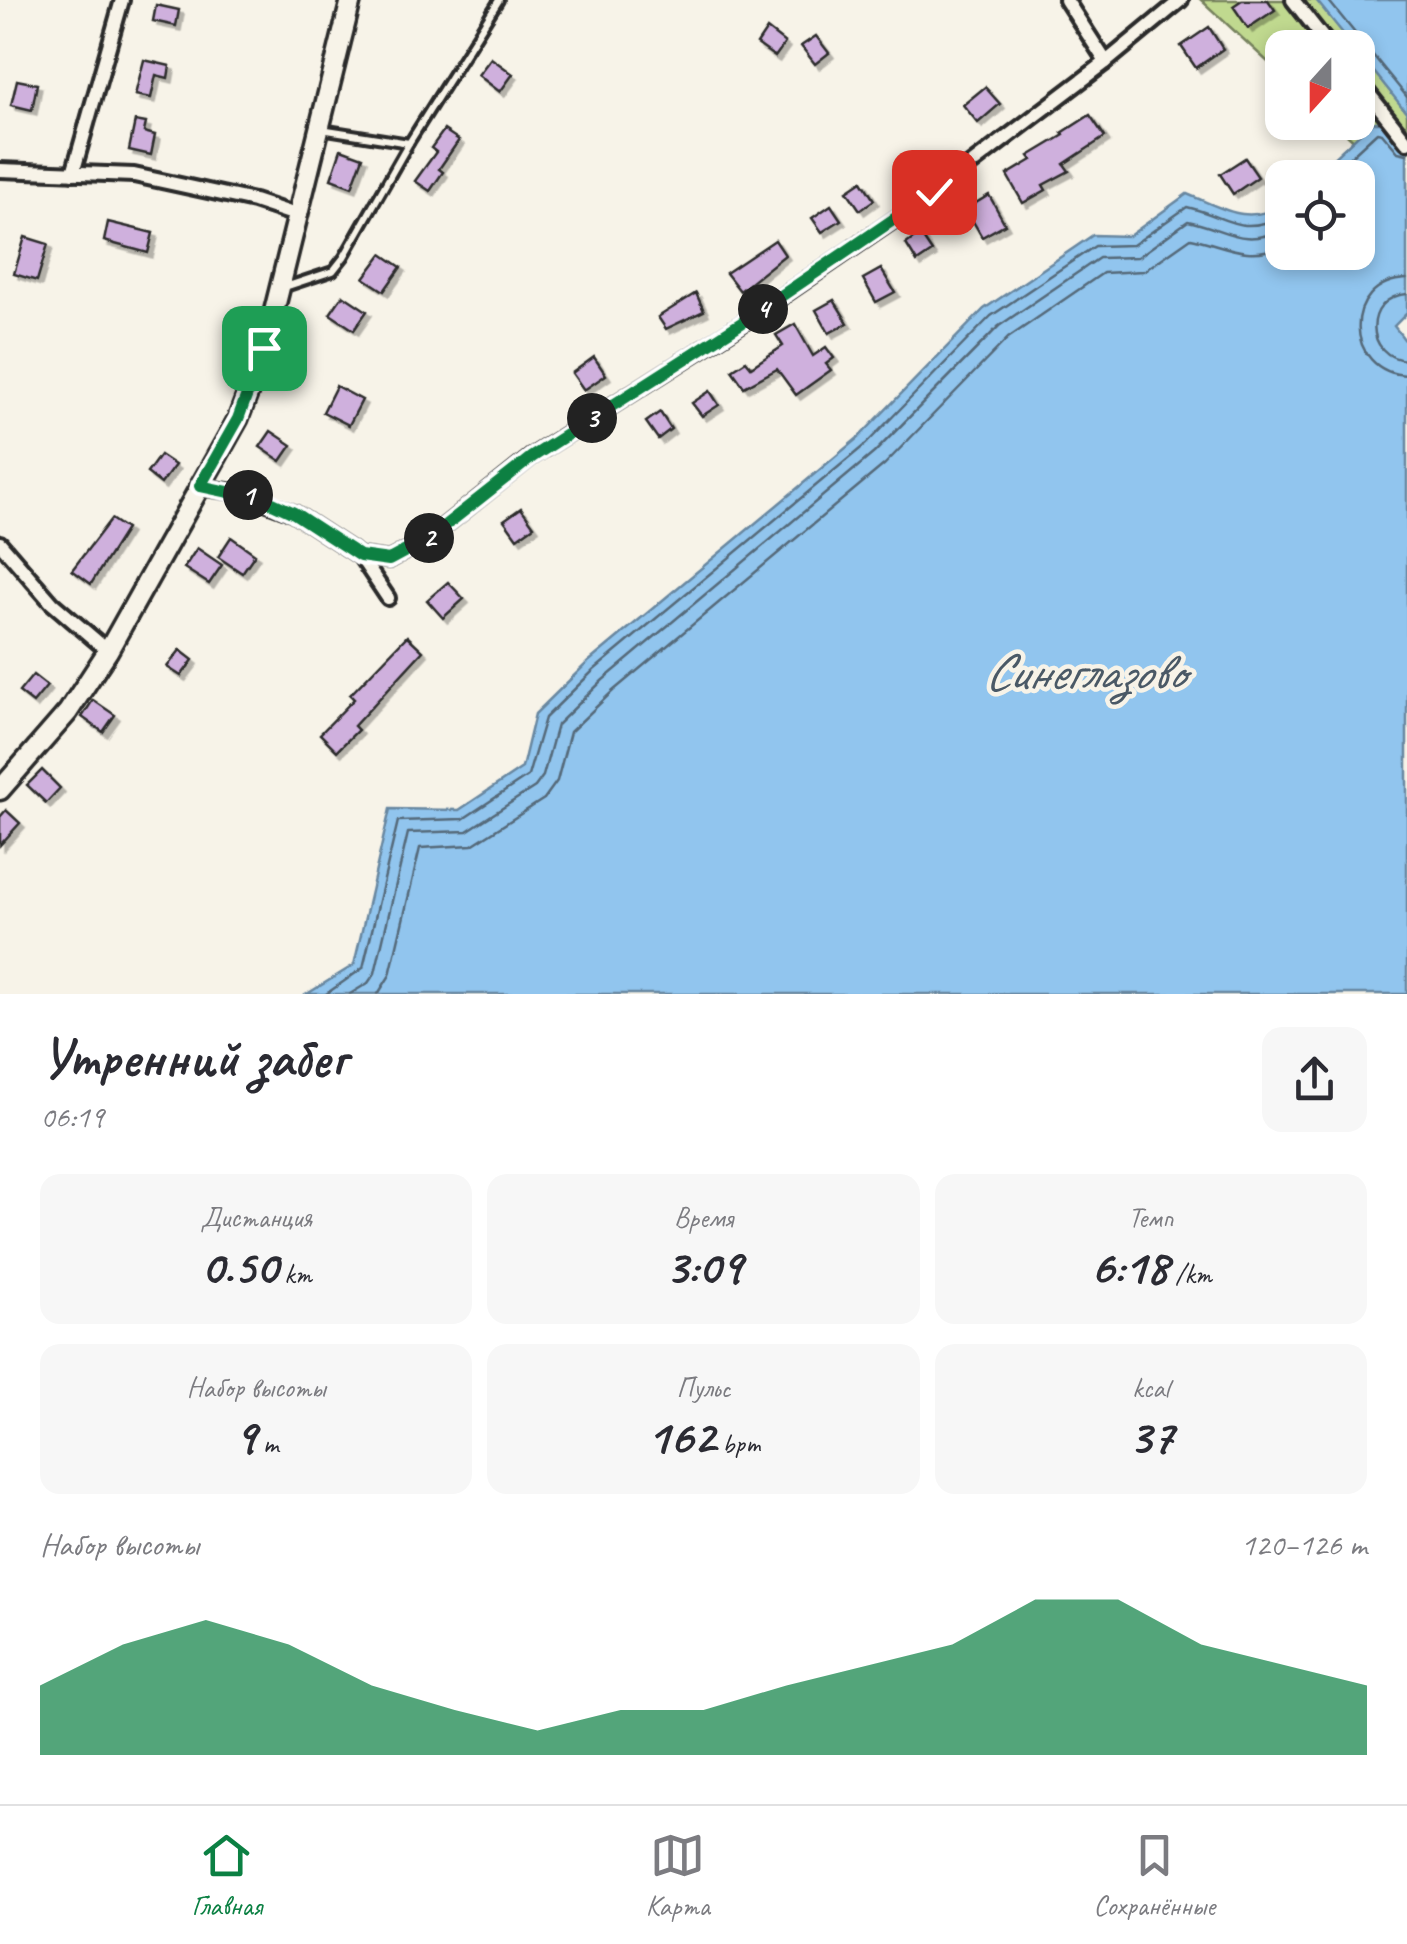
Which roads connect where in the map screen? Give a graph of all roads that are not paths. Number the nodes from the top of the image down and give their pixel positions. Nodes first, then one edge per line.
1 (122, 0) edge
2 (350, 0) edge
3 (499, 0) edge
4 (1066, 0) edge
5 (1181, 0) edge
6 (1293, 0) edge
7 (1317, 30) edge
8 (1106, 62) junction
9 (1375, 102) edge
10 (320, 128) junction
11 (1407, 142) edge
12 (409, 144) junction
13 (0, 170) edge
14 (73, 172) junction
15 (296, 215) junction
16 (280, 289) junction
17 (200, 486) junction
18 (0, 543) edge
19 (360, 556) junction
20 (388, 598) dead end
21 (108, 651) junction
22 (0, 790) edge

1 - 14 street
2 - 10 street
3 - 12 lane
4 - 8 street
5 - 8 street
6 - 7 street
8 - 19 street
9 - 11 street
10 - 12 lane
10 - 15 street
12 - 16 lane
13 - 14 street
14 - 15 street
15 - 16 street
16 - 17 street
17 - 19 street
17 - 21 street
18 - 21 street
19 - 20 street
21 - 22 street

